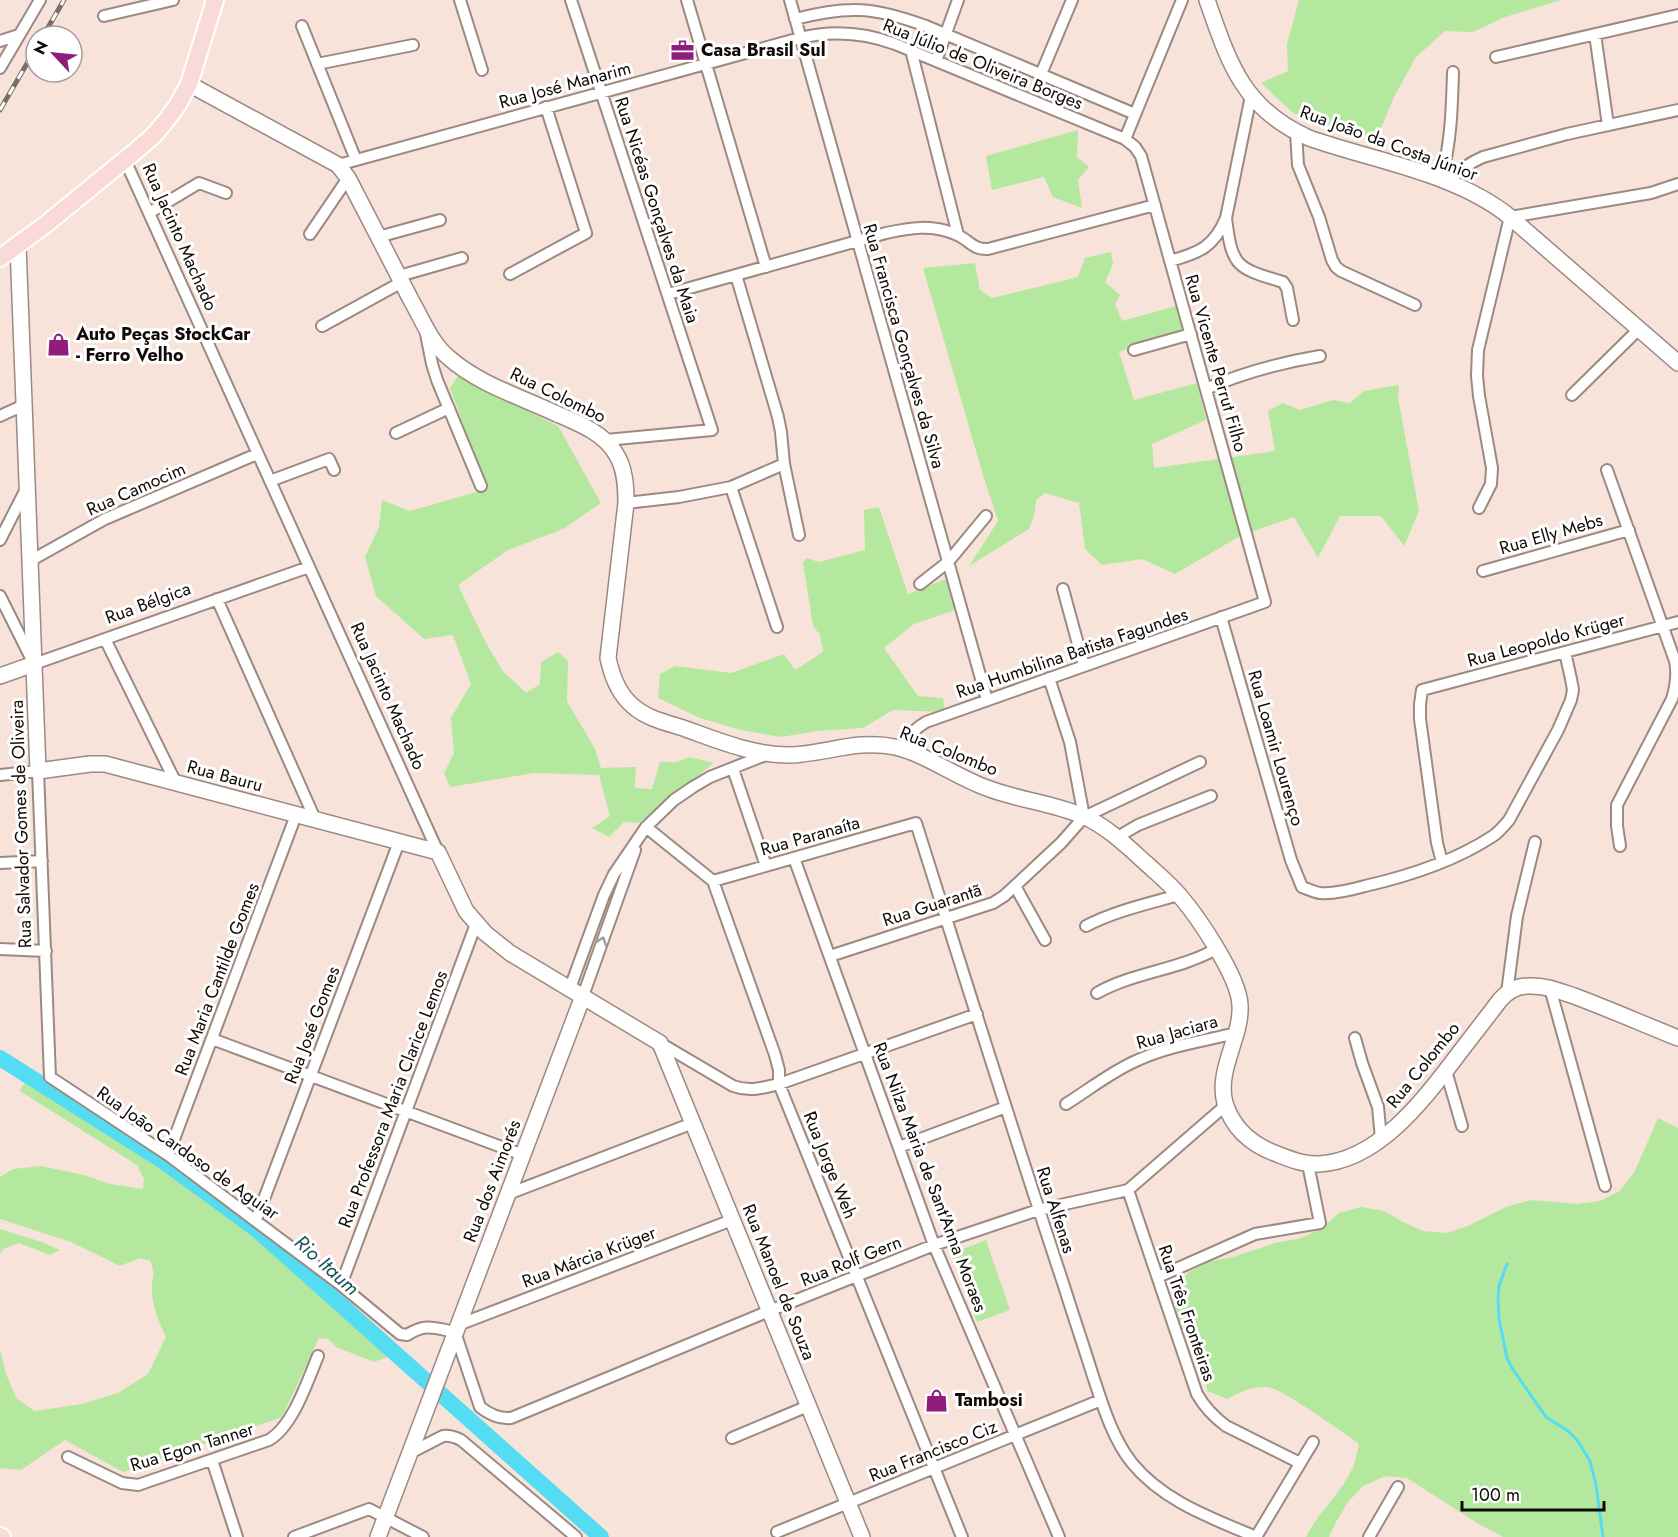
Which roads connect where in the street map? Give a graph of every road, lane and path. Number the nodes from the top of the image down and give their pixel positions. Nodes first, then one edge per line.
1 (40, 0) edge
2 (172, 0) edge
3 (215, 0) edge
4 (460, 0) edge
5 (571, 0) edge
6 (687, 0) edge
7 (790, 0) edge
8 (958, 0) edge
9 (1072, 0) edge
10 (1182, 0) edge
11 (1207, 0) edge
12 (104, 15) dead end
13 (1678, 15) edge
14 (795, 19) junction
15 (303, 26) dead end
16 (946, 34) junction
17 (1595, 34) junction
18 (19, 35) junction
19 (800, 38) junction
20 (0, 40) edge
21 (413, 45) dead end
22 (911, 50) junction
23 (1496, 57) dead end
24 (936, 60) junction
25 (317, 64) junction
26 (706, 64) junction
27 (0, 68) edge
28 (482, 70) dead end
29 (1452, 72) dead end
30 (1041, 74) junction
31 (189, 84) junction
32 (602, 92) junction
33 (1251, 96) junction
34 (546, 107) junction
35 (1678, 110) edge
36 (1136, 114) junction
37 (1608, 125) junction
38 (1296, 132) junction
39 (1125, 139) junction
40 (124, 160) junction
41 (356, 160) junction
42 (338, 165) junction
43 (348, 178) junction
44 (1445, 181) junction
45 (1678, 184) edge
46 (226, 193) dead end
47 (1155, 205) junction
48 (149, 213) junction
49 (1226, 218) junction
50 (1510, 218) junction
51 (440, 220) dead end
52 (310, 234) dead end
53 (958, 235) junction
54 (378, 237) junction
55 (857, 241) junction
56 (18, 245) junction
57 (0, 258) edge
58 (462, 258) dead end
59 (1170, 261) junction
60 (766, 267) junction
61 (510, 274) dead end
62 (736, 275) junction
63 (400, 279) junction
64 (668, 294) junction
65 (1415, 305) dead end
66 (1293, 320) dead end
67 (424, 324) junction
68 (322, 326) dead end
69 (1639, 329) junction
70 (1191, 334) junction
71 (1134, 350) dead end
72 (1320, 356) dead end
73 (1678, 363) edge
74 (1206, 388) junction
75 (1572, 395) dead end
76 (24, 405) junction
77 (448, 408) junction
78 (0, 416) edge
79 (396, 433) dead end
80 (606, 440) junction
81 (257, 454) junction
82 (784, 464) junction
83 (333, 470) dead end
84 (1607, 470) dead end
85 (270, 481) junction
86 (481, 486) dead end
87 (27, 487) junction
88 (731, 487) junction
89 (626, 502) junction
90 (1479, 508) dead end
91 (986, 516) dead end
92 (1629, 530) junction
93 (799, 535) dead end
94 (0, 540) edge
95 (30, 561) junction
96 (948, 562) junction
97 (309, 567) junction
98 (1483, 571) dead end
99 (920, 584) dead end
100 (1063, 589) dead end
101 (0, 596) edge
102 (217, 599) junction
103 (1265, 602) joint
104 (1221, 617) junction
105 (1678, 622) edge
106 (1663, 626) junction
107 (777, 627) dead end
108 (105, 639) junction
109 (1565, 652) junction
110 (34, 664) junction
111 (1084, 666) junction
112 (0, 676) edge
113 (1049, 678) junction
114 (987, 700) junction
115 (899, 748) junction
116 (769, 753) junction
117 (1200, 762) dead end
118 (734, 769) junction
119 (38, 771) junction
120 (0, 775) edge
121 (176, 783) junction
122 (1211, 796) dead end
123 (296, 814) junction
124 (1084, 817) junction
125 (315, 819) junction
126 (916, 823) joint
127 (646, 827) junction
128 (1116, 838) junction
129 (399, 842) junction
130 (1535, 842) dead end
131 (1620, 846) dead end
132 (438, 852) junction
133 (794, 858) junction
134 (42, 861) junction
135 (1442, 862) junction
136 (0, 863) edge
137 (766, 866) junction
138 (713, 881) junction
139 (1015, 886) junction
140 (1179, 895) junction
141 (946, 919) junction
142 (476, 924) junction
143 (1086, 926) dead end
144 (1045, 939) dead end
145 (0, 949) edge
146 (1216, 949) junction
147 (46, 951) junction
148 (830, 956) junction
149 (1550, 988) junction
150 (577, 992) junction
151 (1097, 993) dead end
152 (1506, 993) junction
153 (976, 1014) junction
154 (1236, 1033) junction
155 (1355, 1038) dead end
156 (1678, 1038) edge
157 (212, 1039) junction
158 (660, 1043) junction
159 (865, 1053) junction
160 (1446, 1071) junction
161 (311, 1076) junction
162 (50, 1077) joint
163 (779, 1084) junction
164 (1066, 1104) dead end
165 (1226, 1105) junction
166 (1006, 1107) junction
167 (406, 1111) junction
168 (693, 1123) junction
169 (1462, 1126) dead end
170 (1381, 1139) junction
171 (899, 1147) junction
172 (168, 1155) junction
173 (523, 1155) junction
174 (1308, 1164) junction
175 (1605, 1186) dead end
176 (1128, 1190) junction
177 (508, 1194) junction
178 (1038, 1210) junction
179 (256, 1220) junction
180 (732, 1220) junction
181 (934, 1245) junction
182 (857, 1276) junction
183 (1158, 1277) junction
184 (341, 1285) junction
185 (769, 1311) junction
186 (457, 1329) junction
187 (318, 1356) dead end
188 (1101, 1400) junction
189 (808, 1406) junction
190 (1016, 1435) junction
191 (732, 1438) dead end
192 (1312, 1442) dead end
193 (410, 1453) junction
194 (68, 1457) dead end
195 (212, 1460) junction
196 (1300, 1463) junction
197 (934, 1468) junction
198 (1398, 1487) dead end
199 (848, 1504) junction
200 (385, 1518) junction
201 (777, 1532) dead end
202 (237, 1537) edge
203 (294, 1537) edge
204 (378, 1537) edge
205 (423, 1537) edge
206 (576, 1537) edge
207 (862, 1537) edge
208 (962, 1537) edge
209 (1059, 1537) edge
210 (1256, 1537) edge
211 (1369, 1537) edge

1 - 18 street
2 - 12 street
3 - 31 main road
4 - 28 street
5 - 32 street, Rua Nicéas Gonçalves da Maia
6 - 26 street
7 - 14 street, Rua Francisca Gonçalves da Silva
8 - 16 street
9 - 30 street
10 - 36 street
11 - 33 street, Rua João da Costa Júnior
13 - 17 street
14 - 16 street, Rua Júlio de Oliveira Borges
14 - 19 street, Rua Francisca Gonçalves da Silva
15 - 25 street
16 - 24 street
16 - 30 street, Rua Júlio de Oliveira Borges
17 - 23 street
17 - 37 street
18 - 20 street
18 - 27 street
19 - 22 street, Rua Júlio de Oliveira Borges
19 - 26 street, Rua José Manarim
19 - 55 street, Rua Francisca Gonçalves da Silva
21 - 25 street
22 - 24 street, Rua Júlio de Oliveira Borges
22 - 53 street
24 - 39 street, Rua Júlio de Oliveira Borges
25 - 41 street
26 - 32 street, Rua José Manarim
26 - 60 street
29 - 44 street
30 - 36 street, Rua Júlio de Oliveira Borges
31 - 40 main road
31 - 42 street, Rua Colombo
32 - 34 street, Rua José Manarim
32 - 64 street, Rua Nicéas Gonçalves da Maia
33 - 38 street, Rua João da Costa Júnior
33 - 49 street
34 - 41 street, Rua José Manarim
34 - 61 street
35 - 37 street
36 - 39 street
37 - 44 street
38 - 44 street, Rua João da Costa Júnior
38 - 65 street
39 - 47 street, Rua Vicente Perrut Filho
40 - 48 street, Rua Jacinto Machado
40 - 56 main road
41 - 42 street, Rua José Manarim
42 - 43 street, Rua Colombo
43 - 52 street
43 - 54 street, Rua Colombo
44 - 50 street, Rua João da Costa Júnior
45 - 50 street
46 - 48 street
47 - 53 street
47 - 59 street, Rua Vicente Perrut Filho
48 - 81 street, Rua Jacinto Machado
49 - 59 street
49 - 66 street
50 - 69 street, Rua João da Costa Júnior
50 - 90 street
51 - 54 street
53 - 55 street
54 - 63 street, Rua Colombo
55 - 60 street
55 - 96 street, Rua Francisca Gonçalves da Silva
56 - 57 main road
56 - 76 street, Rua Salvador Gomes de Oliveira
58 - 63 street
59 - 70 street, Rua Vicente Perrut Filho
60 - 62 street
62 - 64 street
62 - 82 street
63 - 67 street, Rua Colombo
63 - 68 street
64 - 80 street, Rua Nicéas Gonçalves da Maia
67 - 77 street
67 - 80 street, Rua Colombo
69 - 73 street, Rua João da Costa Júnior
69 - 75 street
70 - 71 street
70 - 74 street, Rua Vicente Perrut Filho
72 - 74 street
74 - 103 street, Rua Vicente Perrut Filho
76 - 78 street
76 - 87 street, Rua Salvador Gomes de Oliveira
77 - 79 street
77 - 86 street
80 - 89 street, Rua Colombo
81 - 85 street, Rua Jacinto Machado
81 - 95 street, Rua Camocim
82 - 88 street
82 - 93 street
83 - 85 street
84 - 92 street
85 - 97 street, Rua Jacinto Machado
87 - 94 street
87 - 95 street, Rua Salvador Gomes de Oliveira
88 - 89 street
88 - 107 street
89 - 116 street, Rua Colombo
91 - 96 street
92 - 98 street, Rua Elly Mebs
92 - 106 street
95 - 110 street, Rua Salvador Gomes de Oliveira
96 - 99 street
96 - 114 street, Rua Francisca Gonçalves da Silva
97 - 102 street, Rua Bélgica
97 - 132 street, Rua Jacinto Machado
100 - 111 street
101 - 110 street
102 - 108 street, Rua Bélgica
102 - 125 street
103 - 104 street, Rua Humbilina Batista Fagundes
104 - 111 street, Rua Humbilina Batista Fagundes
104 - 135 street, Rua Loamir Lourenço
105 - 106 street, Rua Leopoldo Krüger
106 - 109 street, Rua Leopoldo Krüger
106 - 131 street
108 - 110 street, Rua Bélgica
108 - 121 street
109 - 135 street
109 - 135 street, Rua Leopoldo Krüger
110 - 112 street, Rua Bélgica
110 - 119 street, Rua Salvador Gomes de Oliveira
111 - 113 street, Rua Humbilina Batista Fagundes
113 - 114 street, Rua Humbilina Batista Fagundes
113 - 124 street
114 - 115 street, Rua Humbilina Batista Fagundes
115 - 116 street, Rua Colombo
115 - 124 street, Rua Colombo
116 - 118 street, Rua dos Aimorés
117 - 124 street
118 - 127 street, Rua dos Aimorés
118 - 137 street
119 - 120 street, Rua Bauru
119 - 121 street, Rua Bauru
119 - 134 street, Rua Salvador Gomes de Oliveira
121 - 123 street, Rua Bauru
122 - 128 street
123 - 125 street, Rua Bauru
123 - 157 street, Rua Maria Cantilde Gomes
124 - 128 street, Rua Colombo
124 - 139 street, Rua Guarantã
125 - 129 street, Rua Bauru
126 - 133 street, Rua Paranaíta
126 - 141 street, Rua Alfenas
127 - 138 street
127 - 150 street, Rua dos Aimorés
128 - 140 street, Rua Colombo
129 - 132 street, Rua Bauru
129 - 161 street, Rua José Gomes
130 - 152 street
132 - 142 street, Rua Jacinto Machado
133 - 137 street, Rua Paranaíta
133 - 148 street, Rua Nilza Maria de Sant'Anna Moraes
134 - 136 street
134 - 147 street, Rua Salvador Gomes de Oliveira
137 - 138 street, Rua Paranaíta
138 - 163 street, Rua Jorge Weh
139 - 141 street, Rua Guarantã
139 - 144 street
140 - 143 street
140 - 146 street, Rua Colombo
141 - 148 street, Rua Guarantã
141 - 153 street, Rua Alfenas
142 - 150 street, Rua Jacinto Machado
142 - 167 street, Rua Professora Maria Clarice Lemos
145 - 147 street
146 - 151 street
146 - 154 street, Rua Colombo
147 - 162 street, Rua Salvador Gomes de Oliveira
148 - 159 street, Rua Nilza Maria de Sant'Anna Moraes
149 - 152 street
149 - 156 street
149 - 175 street
150 - 158 street, Rua Jacinto Machado
150 - 173 street, Rua dos Aimorés
152 - 160 street, Rua Colombo
153 - 159 street, Rua Jacinto Machado
153 - 166 street, Rua Alfenas
154 - 164 street, Rua Jaciara
154 - 165 street, Rua Colombo
155 - 170 street
157 - 161 street
157 - 172 street, Rua Maria Cantilde Gomes
158 - 163 street, Rua Jacinto Machado
158 - 168 street, Rua Manoel de Souza
159 - 163 street, Rua Jacinto Machado
159 - 171 street, Rua Nilza Maria de Sant'Anna Moraes
160 - 169 street
160 - 170 street, Rua Colombo
161 - 167 street
161 - 179 street, Rua José Gomes
162 - 172 street, Rua João Cardoso de Aguiar
163 - 182 street, Rua Jorge Weh
165 - 174 street, Rua Colombo
165 - 176 street, Rua Rolf Gern
166 - 171 street
166 - 178 street, Rua Alfenas
167 - 173 street
167 - 184 street, Rua Professora Maria Clarice Lemos
168 - 177 street
168 - 180 street, Rua Manoel de Souza
170 - 174 street, Rua Colombo
171 - 181 street, Rua Nilza Maria de Sant'Anna Moraes
172 - 179 street, Rua João Cardoso de Aguiar
173 - 177 street, Rua dos Aimorés
174 - 183 street
176 - 178 street, Rua Rolf Gern
176 - 183 street, Rua Três Fronteiras
177 - 186 street, Rua dos Aimorés
178 - 181 street, Rua Rolf Gern
178 - 188 street, Rua Alfenas
179 - 184 street, Rua João Cardoso de Aguiar
180 - 185 street, Rua Manoel de Souza
180 - 186 street, Rua Márcia Krüger
181 - 182 street, Rua Rolf Gern
181 - 190 street, Rua Nilza Maria de Sant'Anna Moraes
182 - 185 street, Rua Rolf Gern
182 - 197 street, Rua Jorge Weh
183 - 196 street, Rua Três Fronteiras
184 - 186 street, Rua João Cardoso de Aguiar
185 - 186 street, Rua Rolf Gern
185 - 189 street, Rua Manoel de Souza
186 - 193 street, Rua dos Aimorés
187 - 195 street, Rua Egon Tanner
188 - 190 street, Rua Francisco Ciz
188 - 210 street, Rua Alfenas
189 - 191 street
189 - 199 street, Rua Manoel de Souza
190 - 197 street, Rua Francisco Ciz
190 - 209 street, Rua Nilza Maria de Sant'Anna Moraes
192 - 196 street
193 - 200 street, Rua dos Aimorés
193 - 206 street
194 - 195 street, Rua Egon Tanner
195 - 202 street
196 - 210 street
197 - 199 street, Rua Francisco Ciz
197 - 208 street, Rua Jorge Weh
198 - 211 street
199 - 201 street, Rua Francisco Ciz
199 - 207 street, Rua Manoel de Souza
200 - 203 street
200 - 204 street, Rua dos Aimorés
200 - 205 street

